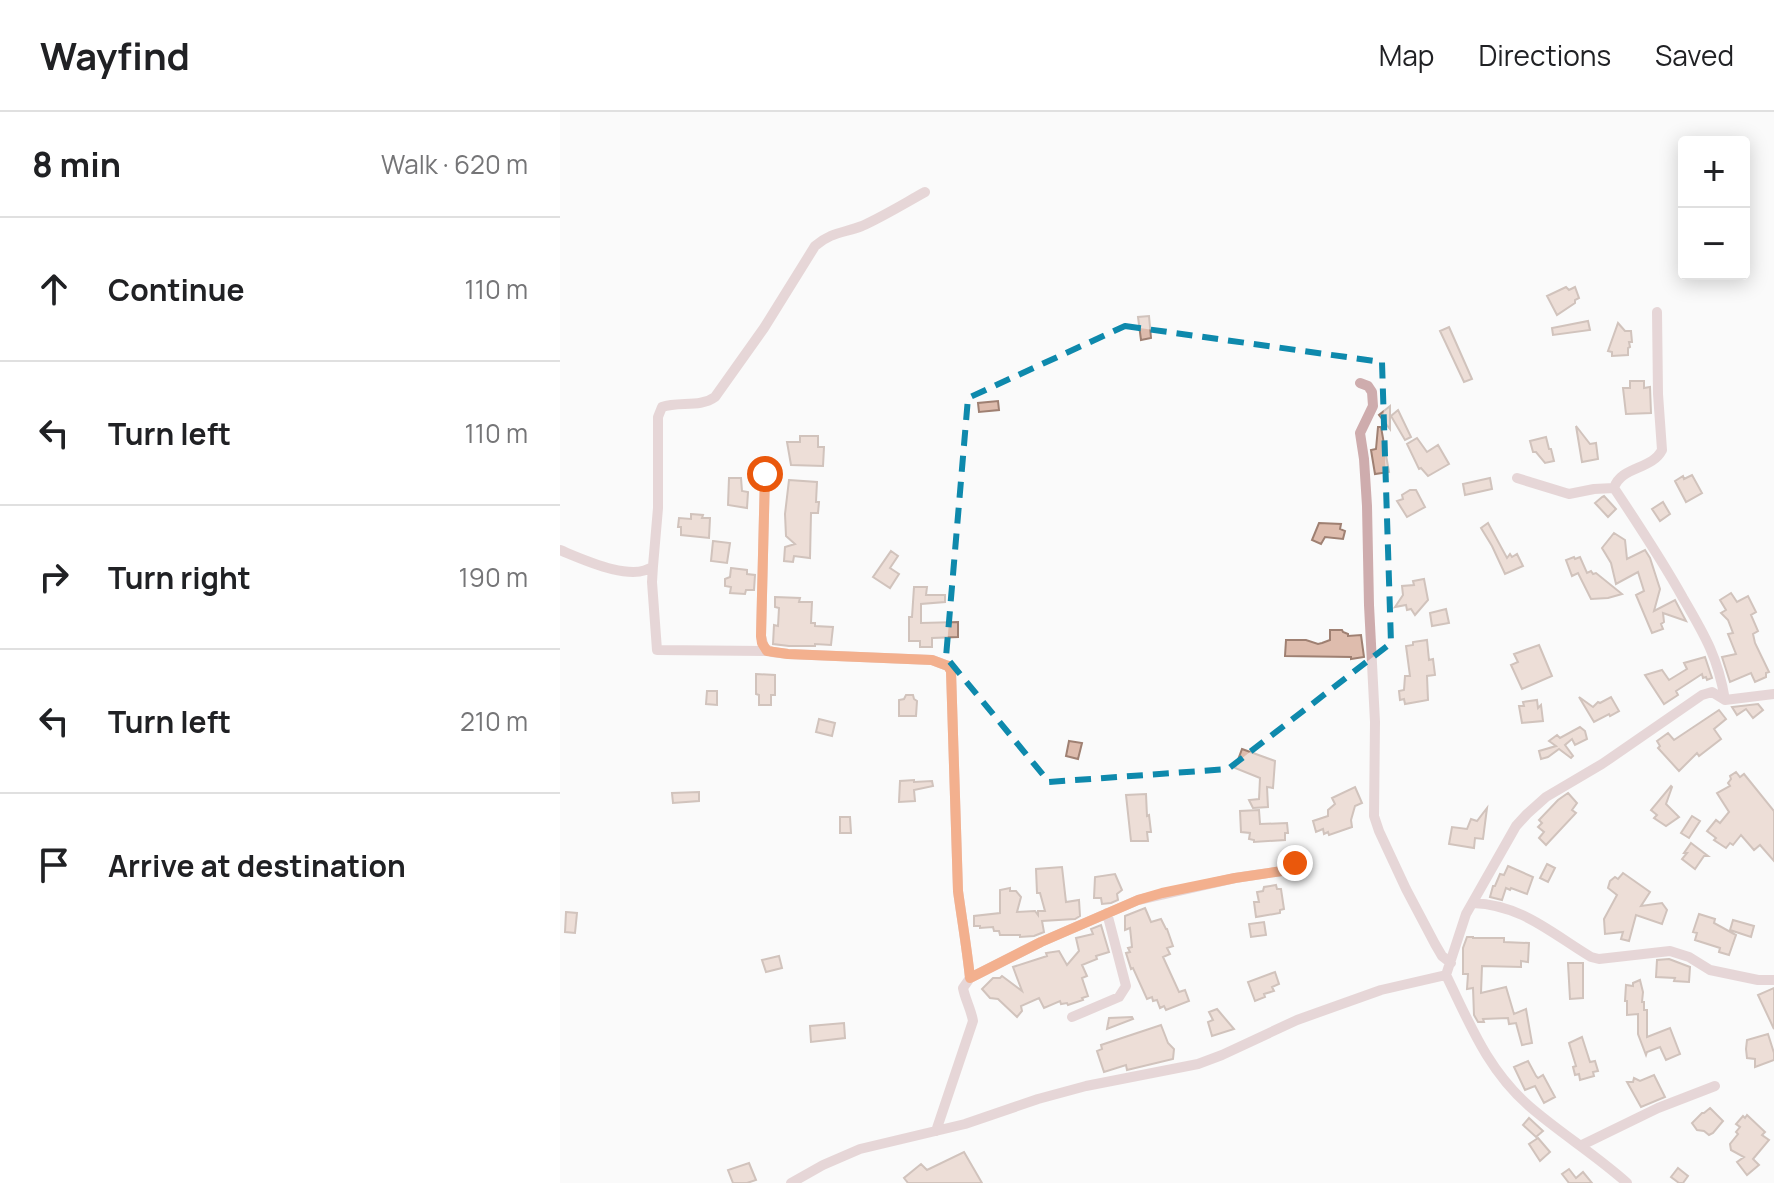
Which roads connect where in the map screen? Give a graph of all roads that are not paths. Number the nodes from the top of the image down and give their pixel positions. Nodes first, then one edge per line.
1 (925, 192) dead end
2 (1657, 312) dead end
3 (1360, 383) dead end
4 (765, 474) dead end
5 (1517, 478) dead end
6 (1614, 488) junction
7 (560, 550) edge
8 (653, 566) junction
9 (767, 651) junction
10 (1774, 694) edge
11 (1725, 700) junction
12 (1295, 863) dead end
13 (1473, 903) junction
14 (1107, 913) junction
15 (1451, 963) junction
16 (1446, 975) junction
17 (970, 978) junction
18 (1774, 980) edge
19 (1072, 1017) dead end
20 (1715, 1086) dead end
21 (936, 1131) junction
22 (1582, 1145) junction
23 (791, 1183) edge
24 (1627, 1183) edge

1 - 8 street
2 - 6 street
3 - 15 street
4 - 9 street
5 - 6 street
6 - 11 street
7 - 8 street
8 - 9 street
9 - 17 street
10 - 11 street
11 - 13 street
12 - 14 street
13 - 15 street
13 - 18 street
14 - 17 street
14 - 19 street
15 - 16 street
16 - 21 street
16 - 22 street
17 - 21 street
20 - 22 street
21 - 23 street
22 - 24 street

